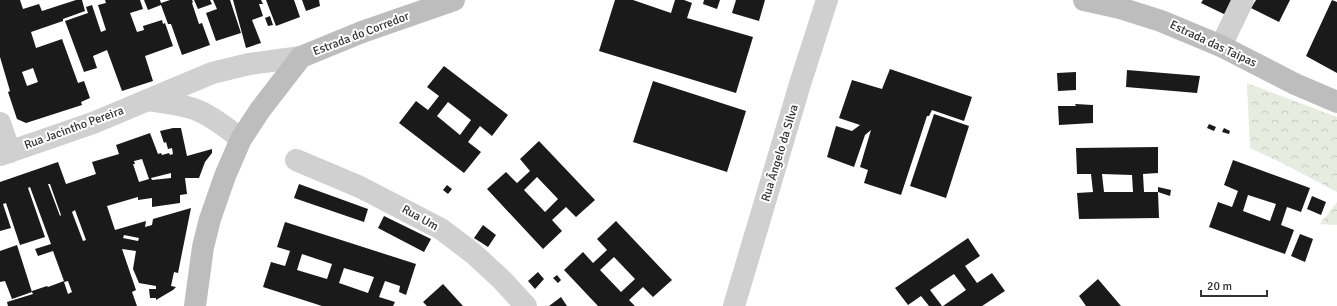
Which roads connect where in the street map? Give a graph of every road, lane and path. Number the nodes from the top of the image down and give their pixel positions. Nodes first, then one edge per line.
1 (454, 0) edge
2 (827, 0) edge
3 (1084, 0) edge
4 (1243, 0) edge
5 (1221, 46) junction
6 (301, 57) junction
7 (147, 100) junction
8 (1337, 102) edge
9 (0, 123) edge
10 (241, 139) junction
11 (5, 153) edge
12 (296, 160) dead end
13 (195, 306) edge
14 (526, 306) edge
15 (734, 306) edge

1 - 6 main road, Estrada do Corredor
2 - 15 street, Rua Ângelo da Silva
3 - 5 main road, Estrada das Taipas
4 - 5 street
5 - 8 main road, Estrada das Taipas
6 - 7 street, Rua Jacintho Pereira
6 - 10 main road, Estrada do Corredor
7 - 10 street
7 - 11 street, Rua Jacintho Pereira
9 - 11 street
10 - 13 main road, Estrada do Corredor
12 - 14 street, Rua Um

